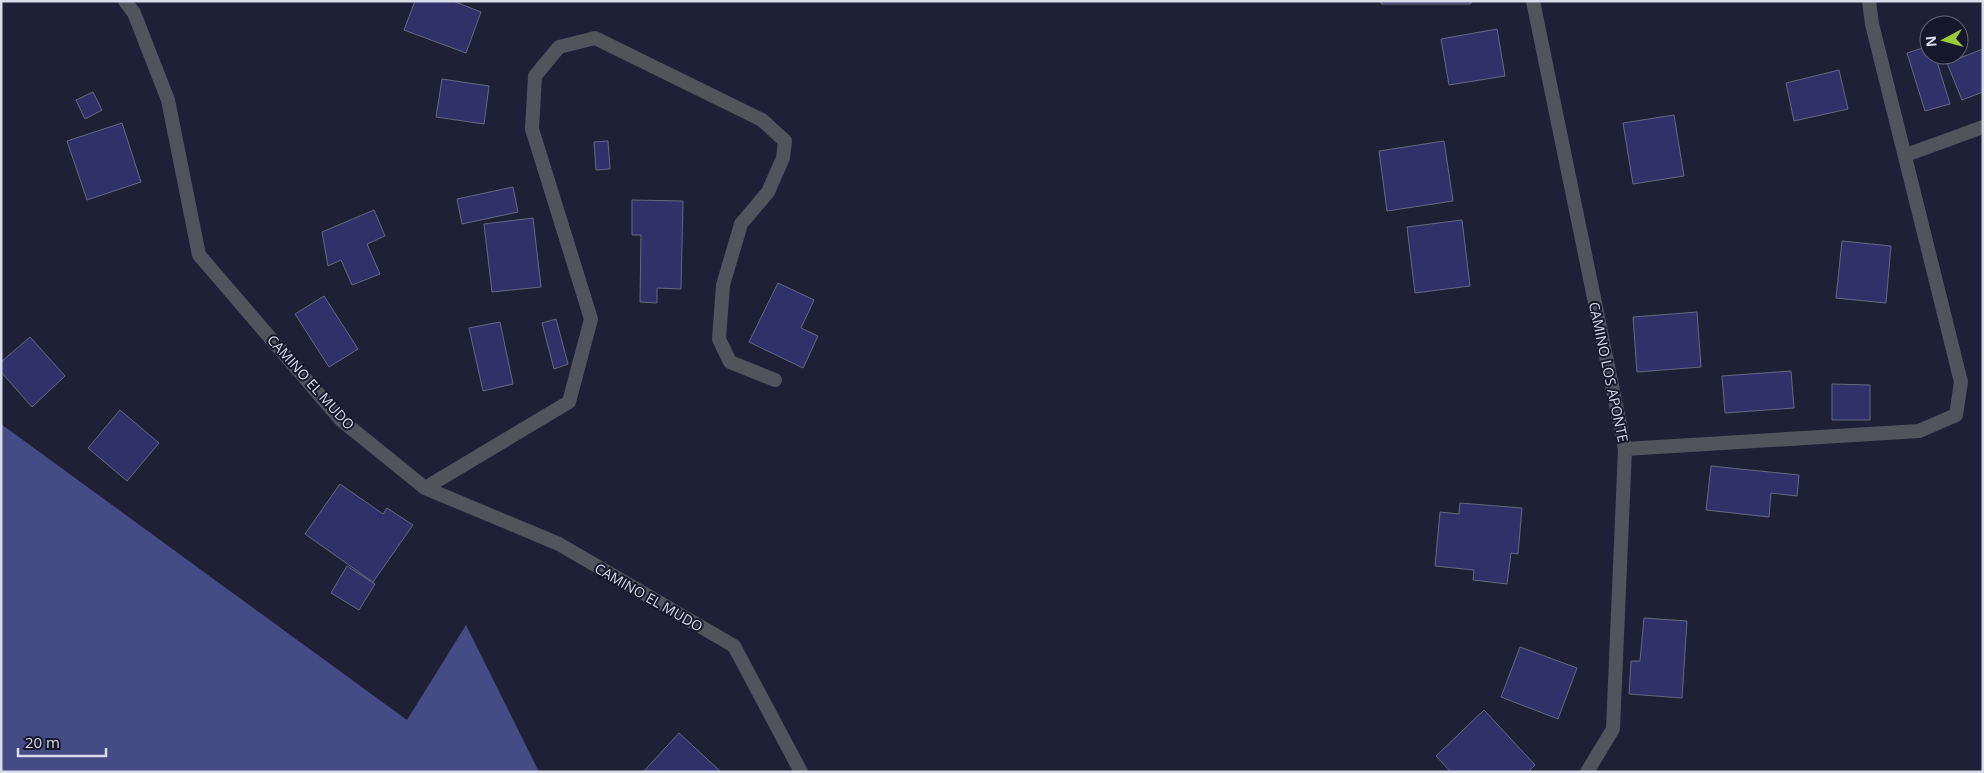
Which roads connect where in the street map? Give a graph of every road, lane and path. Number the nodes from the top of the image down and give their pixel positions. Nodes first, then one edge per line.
1 (125, 1) edge
2 (1533, 1) edge
3 (1869, 1) edge
4 (1983, 126) edge
5 (1906, 155) junction
6 (775, 380) dead end
7 (1625, 449) junction
8 (425, 488) junction
9 (801, 772) edge
10 (1587, 772) edge

1 - 8 street, CAMINO EL MUDO
2 - 7 street, CAMINO LOS APONTE
3 - 5 street
4 - 5 street
5 - 7 street
6 - 8 street
7 - 10 street, CAMINO LOS APONTE
8 - 9 street, CAMINO EL MUDO

